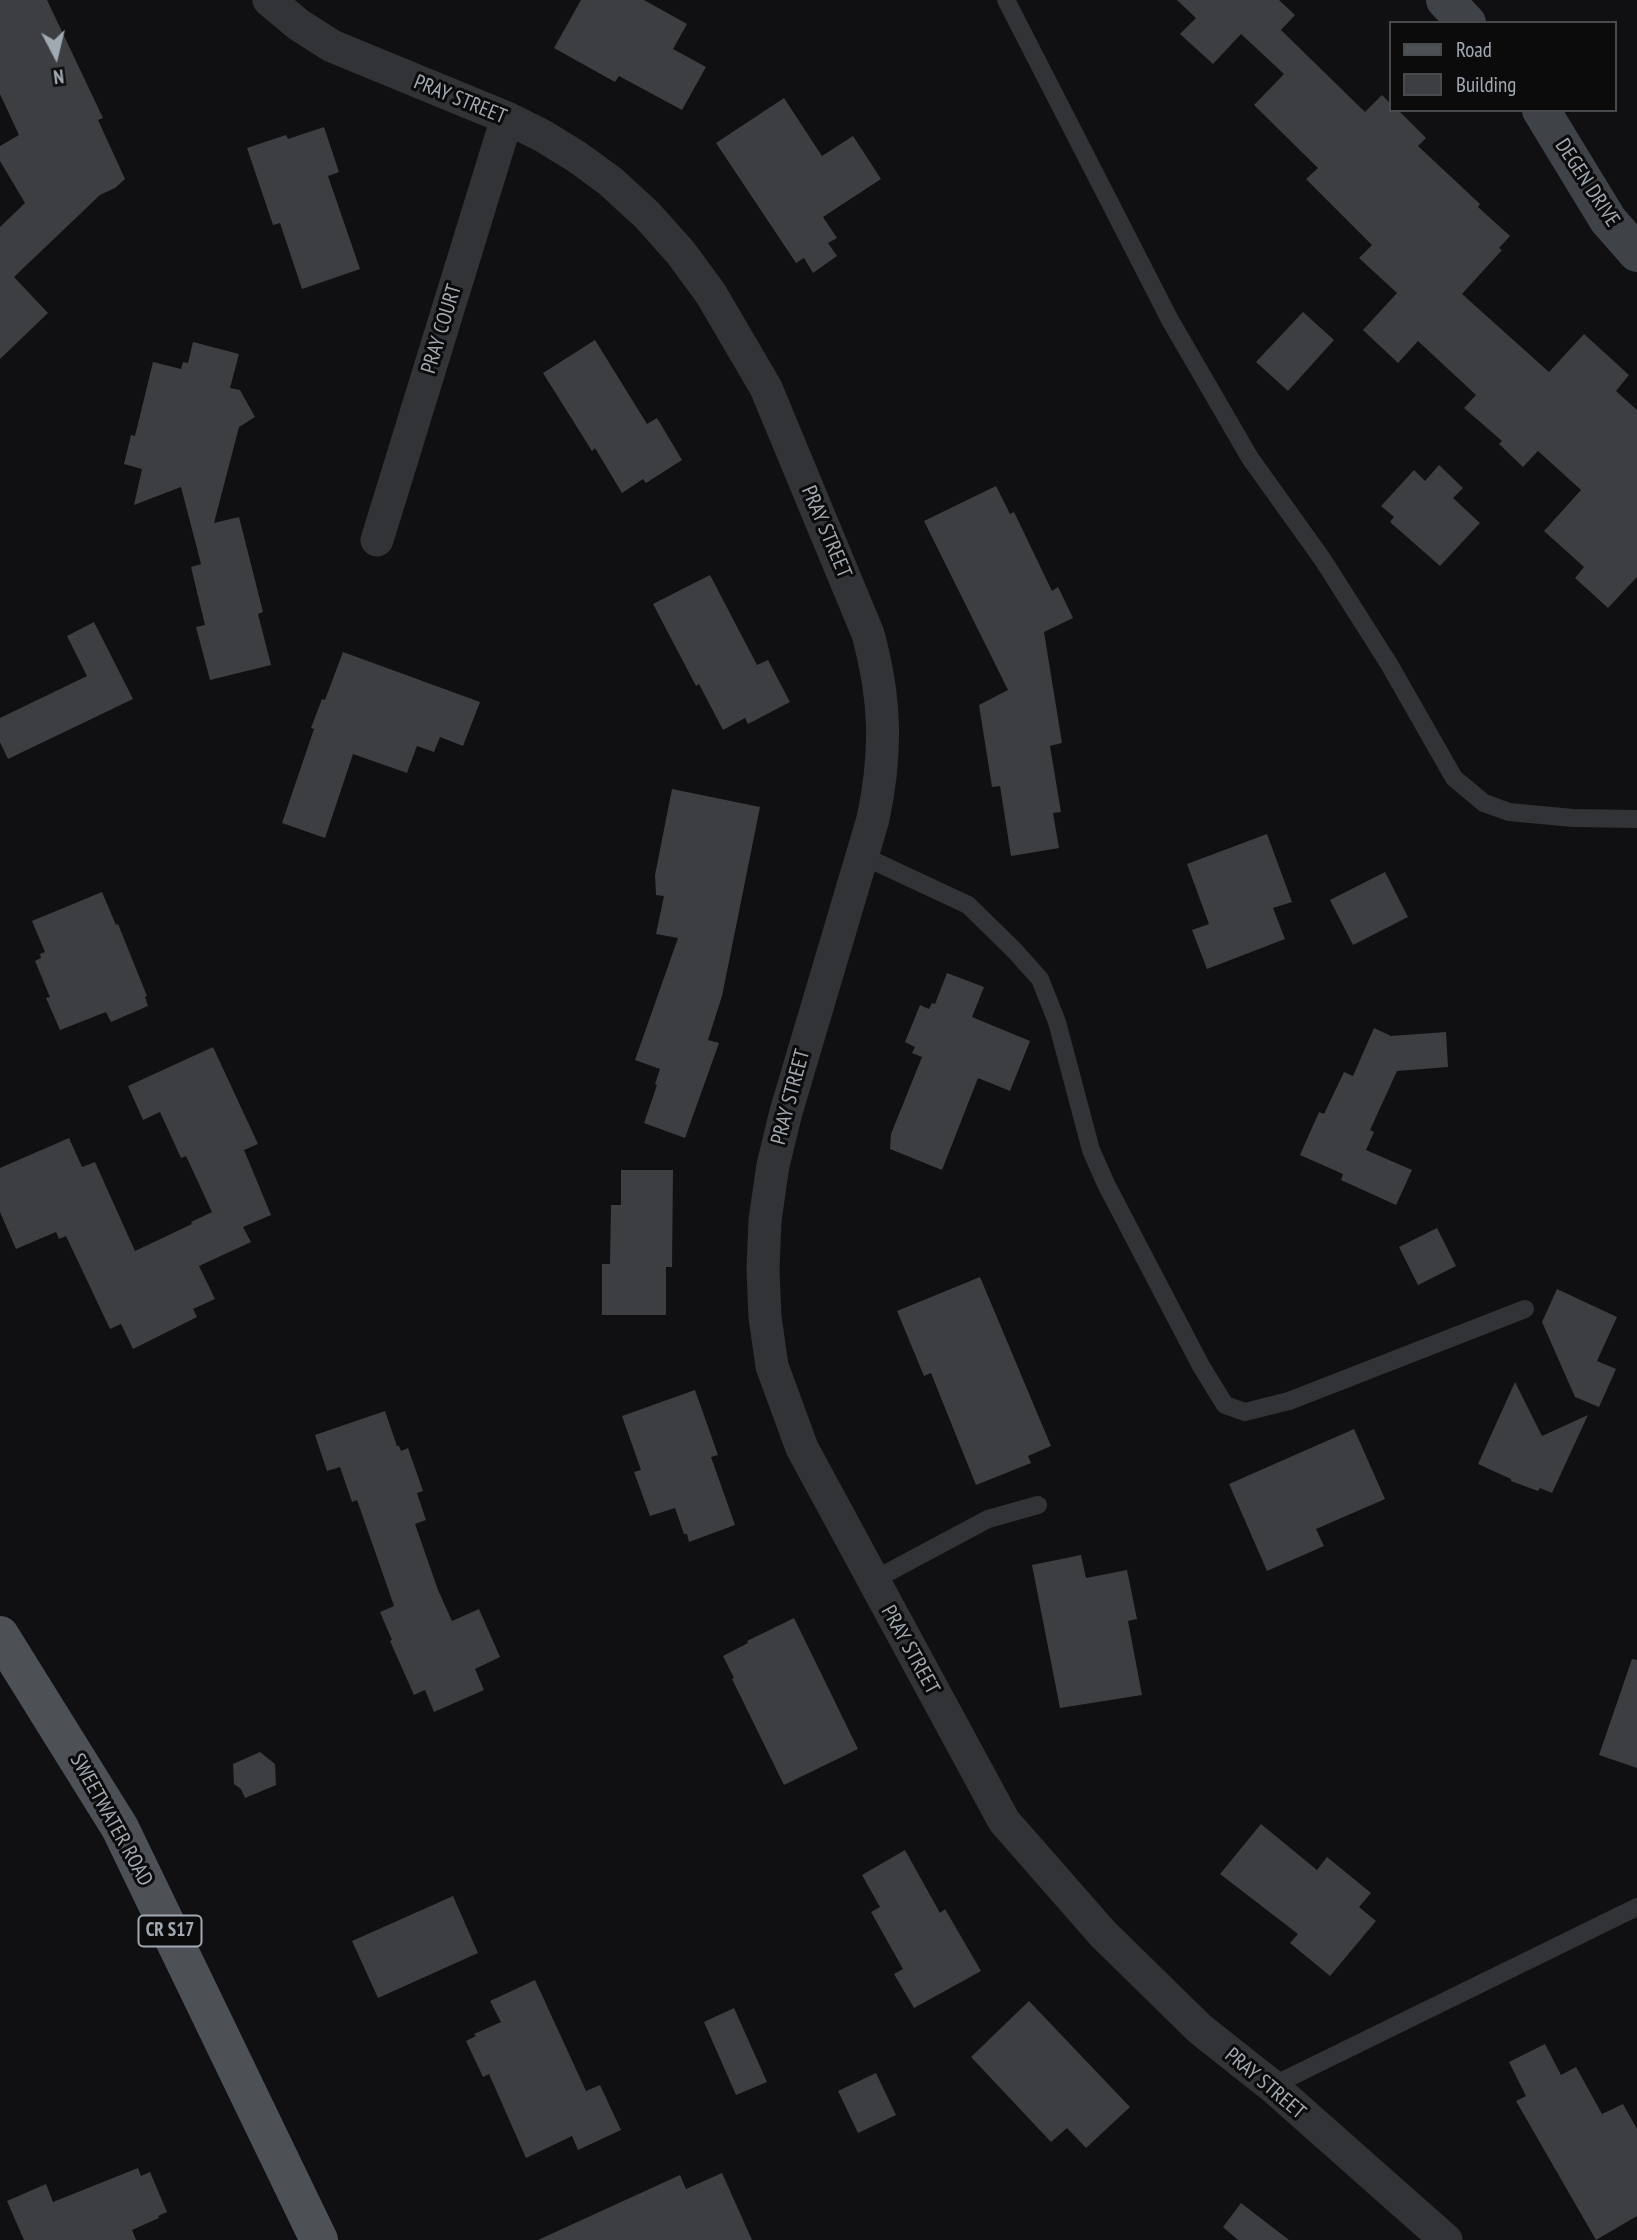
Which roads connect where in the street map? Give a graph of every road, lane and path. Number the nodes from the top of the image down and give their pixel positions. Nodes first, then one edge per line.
1 (269, 0) edge
2 (1006, 0) edge
3 (1445, 0) edge
4 (1465, 21) edge
5 (1542, 112) edge
6 (507, 118) junction
7 (1637, 253) edge
8 (377, 540) dead end
9 (1637, 819) edge
10 (861, 855) junction
11 (1525, 1309) dead end
12 (1038, 1505) dead end
13 (872, 1581) junction
14 (0, 1635) edge
15 (1637, 1907) edge
16 (1272, 2086) junction
17 (319, 2240) edge
18 (1446, 2240) edge

1 - 6 street, PRAY STREET
2 - 9 lane
3 - 4 street
5 - 7 street, DEGEN DRIVE
6 - 8 street, PRAY COURT
6 - 10 street, PRAY STREET
10 - 11 lane
10 - 13 street, PRAY STREET
12 - 13 lane
13 - 16 street, PRAY STREET
14 - 17 main road, SWEETWATER ROAD / CR S17
15 - 16 lane
16 - 18 street, PRAY STREET

